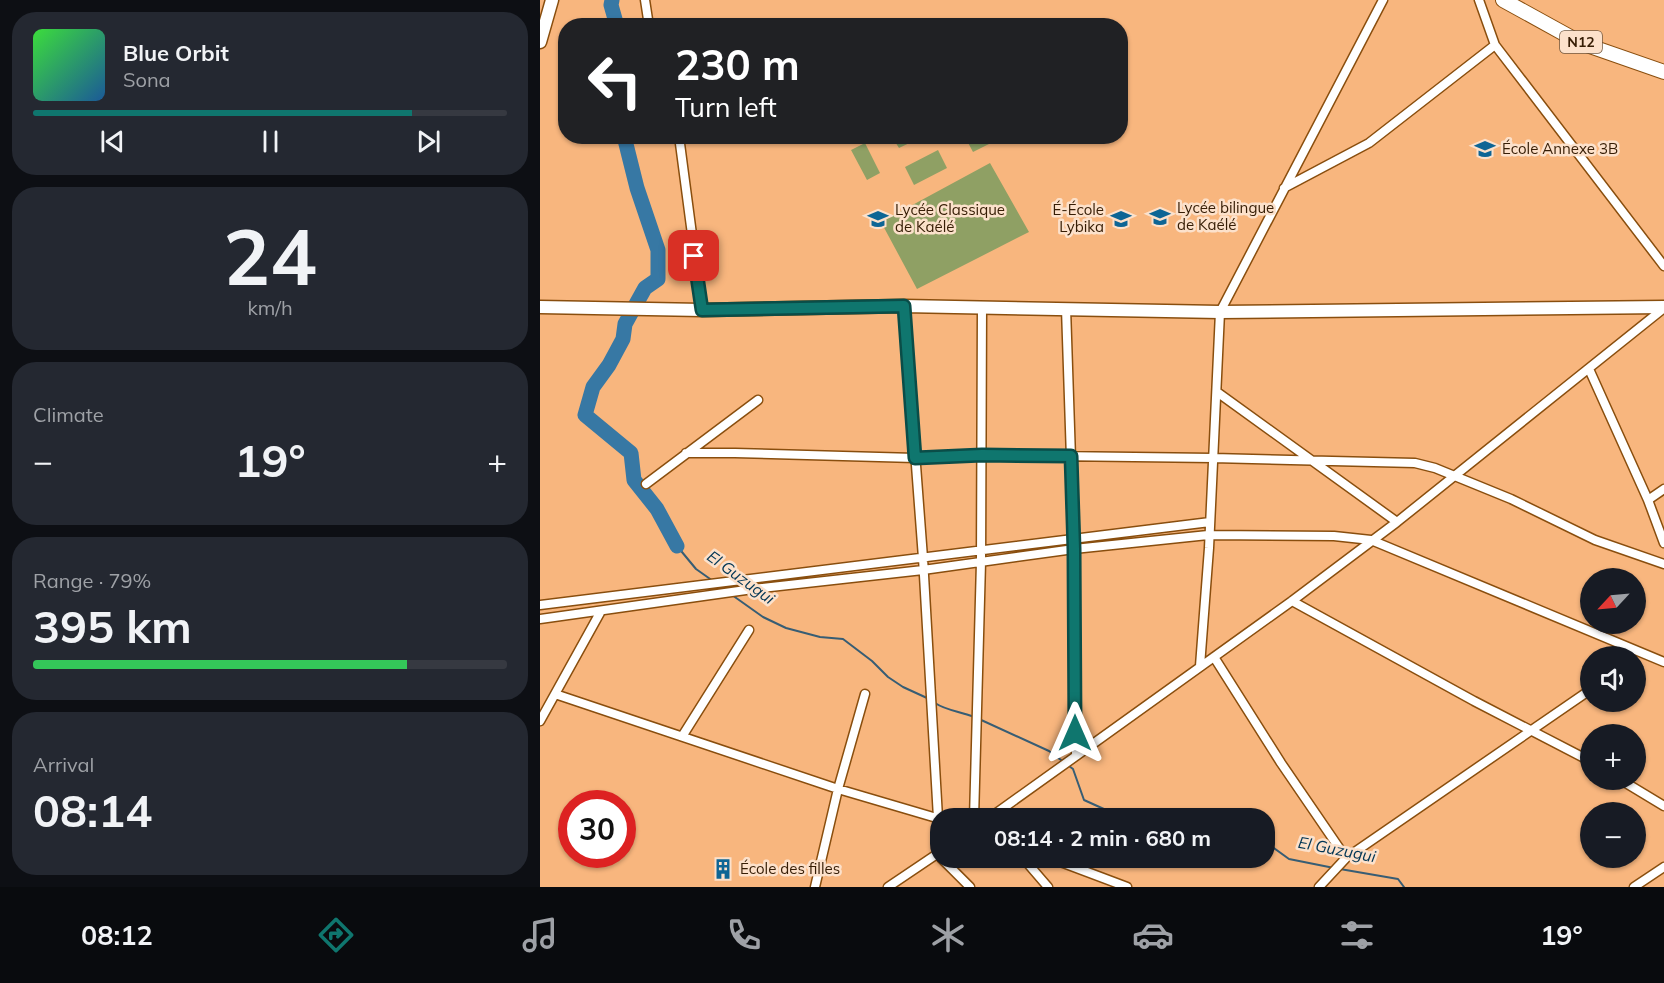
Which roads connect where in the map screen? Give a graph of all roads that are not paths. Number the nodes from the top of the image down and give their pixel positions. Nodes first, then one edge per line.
1 (552, 0) edge
2 (645, 0) edge
3 (1383, 0) edge
4 (1479, 0) edge
5 (1503, 0) edge
6 (648, 18) edge
7 (540, 42) edge
8 (1495, 45) junction
9 (1664, 72) edge
10 (680, 144) edge
11 (1284, 188) junction
12 (1664, 267) edge
13 (904, 306) junction
14 (540, 307) edge
15 (982, 307) junction
16 (1066, 308) junction
17 (1664, 308) edge
18 (702, 310) junction
19 (1220, 312) junction
20 (1589, 369) junction
21 (1216, 392) junction
22 (758, 400) dead end
23 (686, 453) junction
24 (982, 455) junction
25 (1071, 456) junction
26 (915, 458) junction
27 (1213, 458) junction
28 (1310, 460) junction
29 (1455, 477) junction
30 (646, 484) dead end
31 (1664, 489) edge
32 (1648, 500) junction
33 (1210, 522) junction
34 (1397, 522) junction
35 (1208, 535) junction
36 (1073, 538) junction
37 (1371, 540) junction
38 (1664, 543) edge
39 (1074, 549) junction
40 (981, 550) junction
41 (923, 558) junction
42 (981, 562) junction
43 (1664, 564) edge
44 (923, 570) junction
45 (1292, 601) junction
46 (540, 605) edge
47 (601, 611) junction
48 (540, 619) edge
49 (749, 630) dead end
50 (1621, 646) edge
51 (1214, 657) junction
52 (1646, 658) edge
53 (1664, 662) edge
54 (1200, 666) junction
55 (555, 694) junction
56 (865, 694) dead end
57 (1580, 697) edge
58 (540, 721) edge
59 (1533, 731) junction
60 (682, 735) junction
61 (1076, 756) junction
62 (1580, 756) edge
63 (838, 789) junction
64 (1638, 790) edge
65 (1664, 806) edge
66 (938, 808) edge
67 (974, 808) edge
68 (1003, 808) edge
69 (930, 815) edge
70 (1346, 858) junction
71 (930, 861) edge
72 (1664, 867) edge
73 (952, 868) edge
74 (1032, 868) edge
75 (1072, 868) edge
76 (1106, 884) edge
77 (815, 887) edge
78 (888, 887) edge
79 (970, 887) edge
80 (1048, 887) edge
81 (1127, 887) edge
82 (1319, 887) edge
83 (1634, 887) edge

1 - 7 main road
2 - 6 street
3 - 11 street
4 - 8 street
5 - 9 highway, N12
8 - 11 street
8 - 12 street
10 - 18 street
11 - 19 street
13 - 15 main road
13 - 18 main road
13 - 26 street
14 - 18 main road
15 - 16 main road
15 - 24 street
16 - 19 main road
16 - 25 street
17 - 19 main road
17 - 20 street
19 - 21 street
20 - 29 street
20 - 32 street
21 - 27 street
21 - 28 street
22 - 23 street
23 - 26 street
23 - 30 street
24 - 25 street
24 - 26 street
24 - 40 street
25 - 27 street
25 - 36 street
26 - 41 street
27 - 28 street
27 - 33 street
28 - 29 street
28 - 34 street
29 - 34 street
29 - 43 street
31 - 32 street
32 - 38 street
33 - 35 street
33 - 36 street
34 - 37 street
35 - 37 street
35 - 39 street
35 - 54 street
36 - 39 street
36 - 40 street
37 - 45 street
37 - 50 street
39 - 42 street
39 - 61 street
40 - 41 street
40 - 42 street
41 - 44 street
41 - 46 street
42 - 44 street
42 - 67 street
44 - 47 street
44 - 66 street
45 - 51 street
45 - 59 street
47 - 48 street
47 - 55 street
49 - 60 street
51 - 54 street
51 - 70 street
52 - 53 street
54 - 61 street
55 - 58 street
55 - 60 street
56 - 63 street
57 - 59 street
59 - 62 street
59 - 70 street
60 - 63 street
61 - 68 street
63 - 69 street
63 - 77 street
64 - 65 street
70 - 82 street
71 - 78 street
72 - 83 street
73 - 79 street
74 - 80 street
75 - 76 street
76 - 81 street

